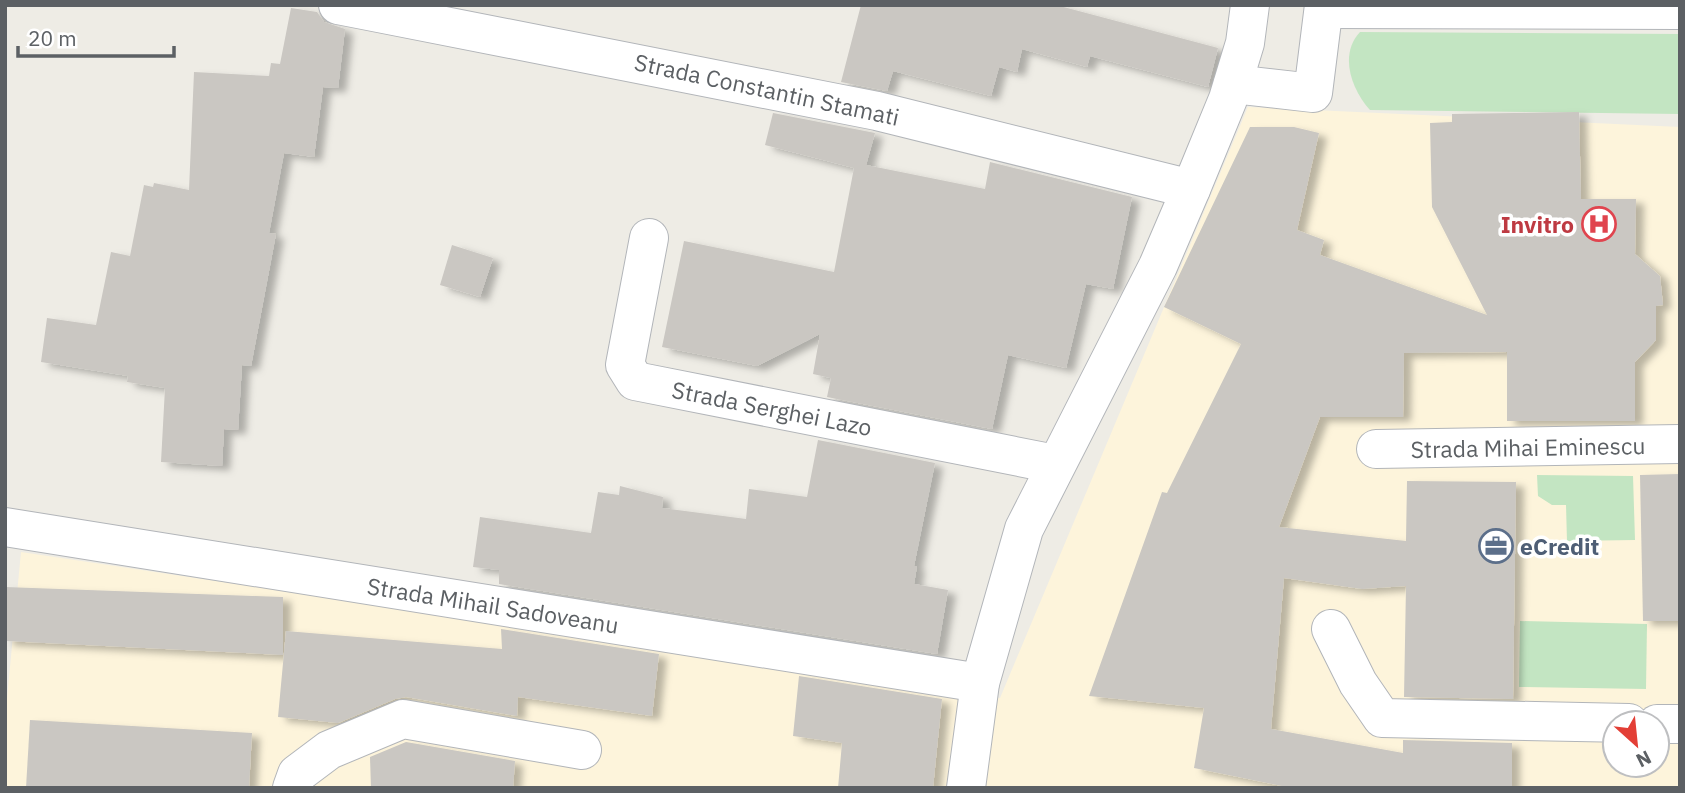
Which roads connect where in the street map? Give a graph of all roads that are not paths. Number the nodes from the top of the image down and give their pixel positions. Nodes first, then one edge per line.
1 (338, 5) edge
2 (1251, 5) edge
3 (1324, 7) edge
4 (1680, 10) edge
5 (1233, 84) junction
6 (1191, 189) junction
7 (649, 238) dead end
8 (1680, 444) edge
9 (1376, 450) dead end
10 (1055, 464) junction
11 (5, 527) edge
12 (1331, 629) dead end
13 (981, 683) junction
14 (1601, 722) edge
15 (582, 750) dead end
16 (292, 788) edge
17 (966, 788) edge

1 - 6 street, Strada Constantin Stamati
2 - 5 street
3 - 4 street
3 - 5 street
5 - 6 street
6 - 10 street
7 - 10 street, Strada Serghei Lazo
8 - 9 street, Strada Mihai Eminescu
10 - 13 street
11 - 13 street, Strada Mihail Sadoveanu
12 - 14 street
13 - 17 street
15 - 16 street

